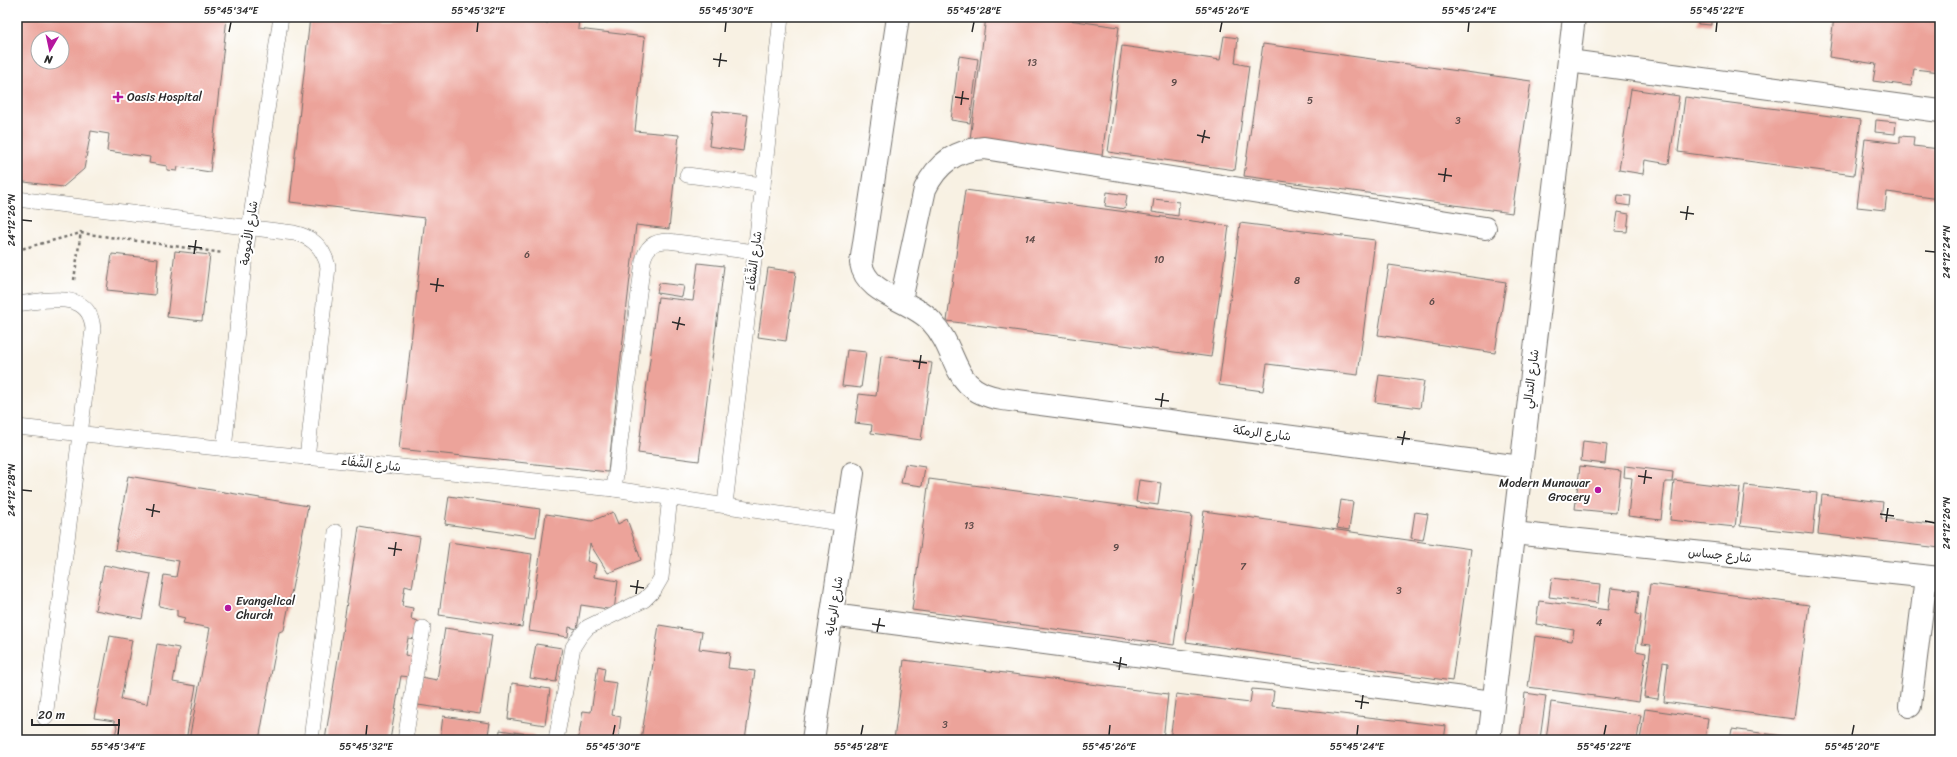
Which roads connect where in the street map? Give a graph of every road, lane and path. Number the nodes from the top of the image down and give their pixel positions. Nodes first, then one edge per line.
1 (281, 17) edge
2 (781, 17) edge
3 (898, 17) edge
4 (1574, 17) edge
5 (1569, 61) junction
6 (1940, 111) edge
7 (687, 175) dead end
8 (763, 185) junction
9 (17, 199) edge
10 (85, 207) junction
11 (250, 227) junction
12 (1485, 228) dead end
13 (81, 233) junction
14 (17, 250) edge
15 (755, 252) junction
16 (245, 256) junction
17 (71, 300) junction
18 (901, 300) junction
19 (17, 304) edge
20 (17, 427) edge
21 (79, 434) junction
22 (224, 449) junction
23 (307, 458) junction
24 (1521, 467) junction
25 (853, 473) dead end
26 (614, 489) junction
27 (670, 497) junction
28 (725, 504) junction
29 (846, 524) junction
30 (336, 532) dead end
31 (1513, 533) junction
32 (1933, 578) edge
33 (832, 615) junction
34 (423, 628) dead end
35 (1493, 702) junction
36 (1910, 706) dead end
37 (45, 718) dead end
38 (311, 740) edge
39 (405, 740) edge
40 (556, 740) edge
41 (813, 740) edge
42 (1489, 740) edge

1 - 11 lane, شارع الأمومة
2 - 8 lane, شارع الشِّفَاء
3 - 18 street, شارع الرمكة
4 - 5 street, شارع التدالي
5 - 6 street
5 - 24 street, شارع التدالي
7 - 8 lane
8 - 15 lane, شارع الشِّفَاء
9 - 10 lane
10 - 11 lane
10 - 13 path
11 - 16 lane, شارع الأمومة
11 - 23 lane
12 - 18 street
13 - 14 path
13 - 16 path
13 - 17 path
15 - 26 lane
15 - 28 lane, شارع الشِّفَاء
16 - 22 lane, شارع الأمومة
17 - 19 lane
17 - 21 lane
18 - 24 street, شارع الرمكة
20 - 21 lane, شارع الشِّفَاء
21 - 22 lane, شارع الشِّفَاء
21 - 37 lane
22 - 23 lane, شارع الشِّفَاء
23 - 26 lane, شارع الشِّفَاء
24 - 31 street, شارع التدالي
25 - 29 street, شارع الرعاية
26 - 27 lane, شارع الشِّفَاء
27 - 28 lane, شارع الشِّفَاء
27 - 40 lane
28 - 29 lane, شارع الشِّفَاء
29 - 33 street, شارع الرعاية
30 - 38 lane
31 - 32 street, شارع جساس
31 - 35 street, شارع التدالي
32 - 36 street, شارع جساس
33 - 35 street
33 - 41 street, شارع الرعاية
34 - 39 lane
35 - 42 street, شارع التدالي

